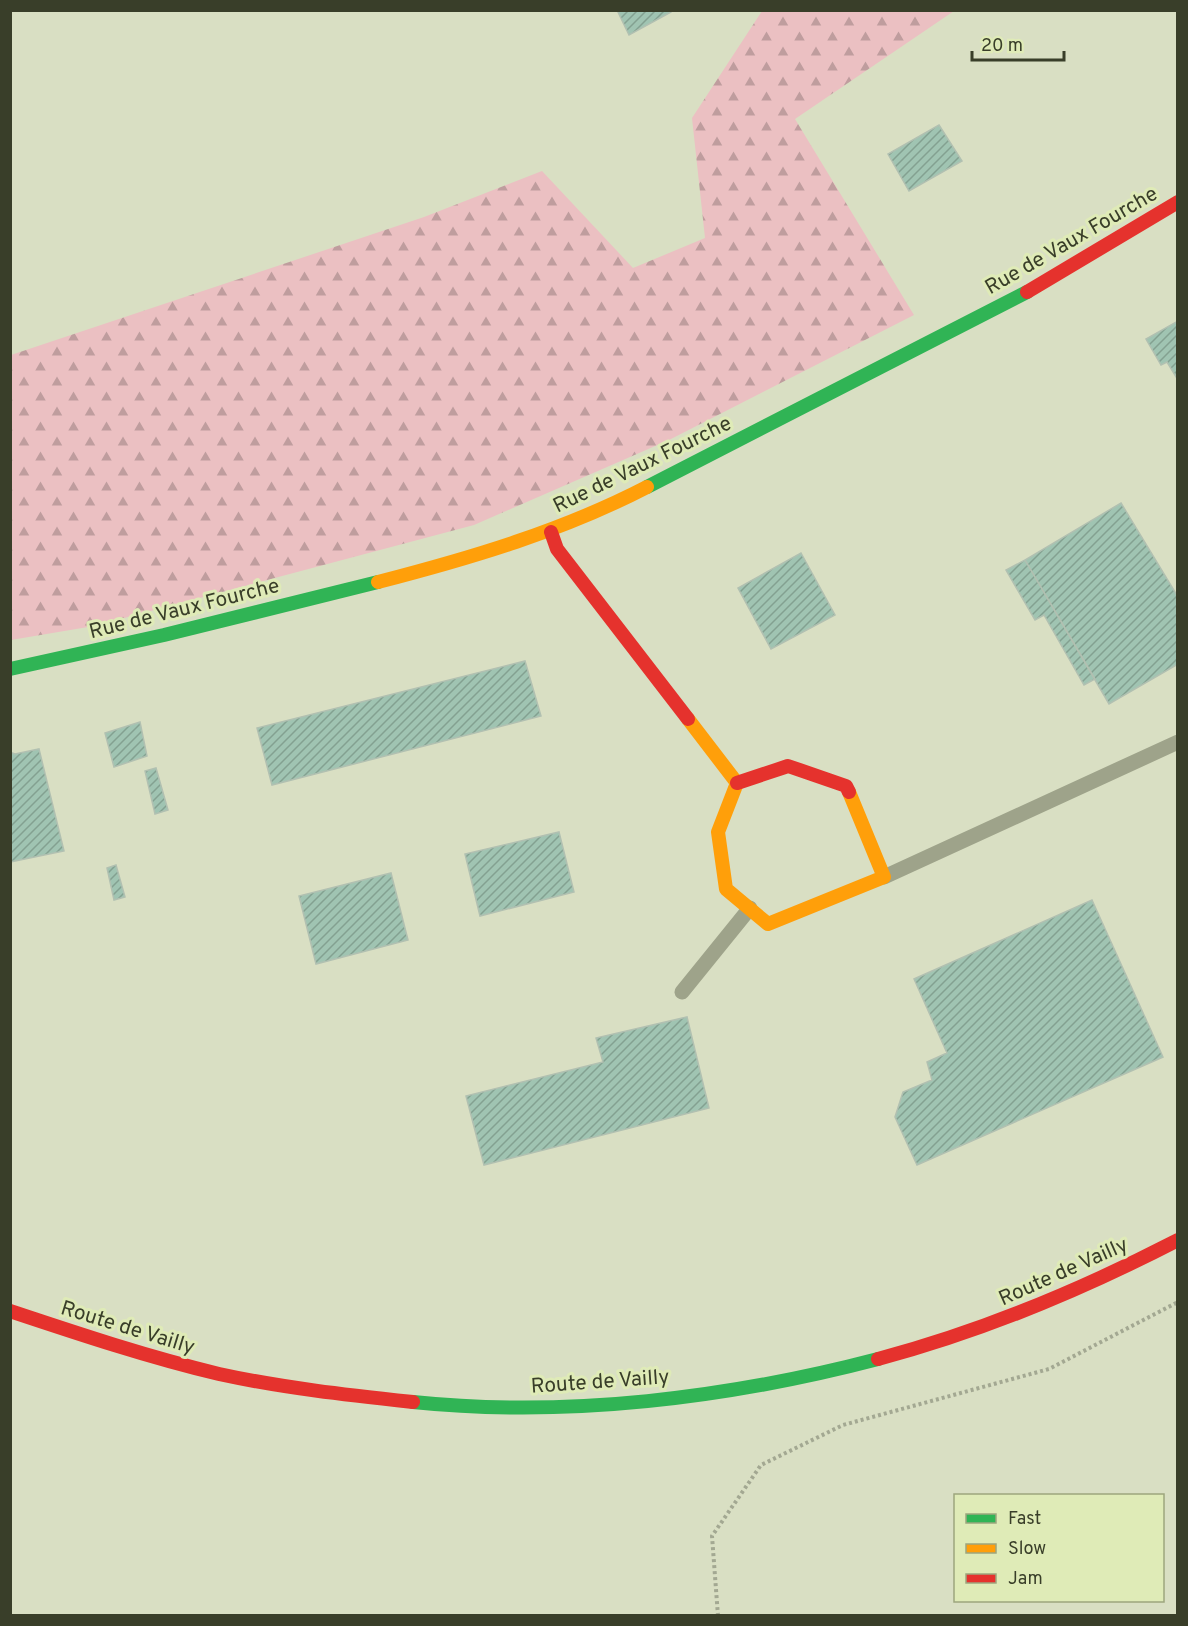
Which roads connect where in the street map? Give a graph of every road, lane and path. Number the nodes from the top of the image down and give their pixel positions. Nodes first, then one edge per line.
1 (1178, 202) edge
2 (551, 532) junction
3 (10, 669) edge
4 (1178, 742) edge
5 (737, 783) junction
6 (884, 877) junction
7 (750, 908) junction
8 (682, 992) dead end
9 (1178, 1240) edge
10 (1178, 1302) edge
11 (10, 1311) edge
12 (718, 1616) edge

1 - 2 street, Rue de Vaux Fourche
2 - 3 street, Rue de Vaux Fourche
2 - 5 street
4 - 6 lane
5 - 6 street
5 - 7 street
6 - 7 street
7 - 8 lane
9 - 11 street, Route de Vailly
10 - 12 path

